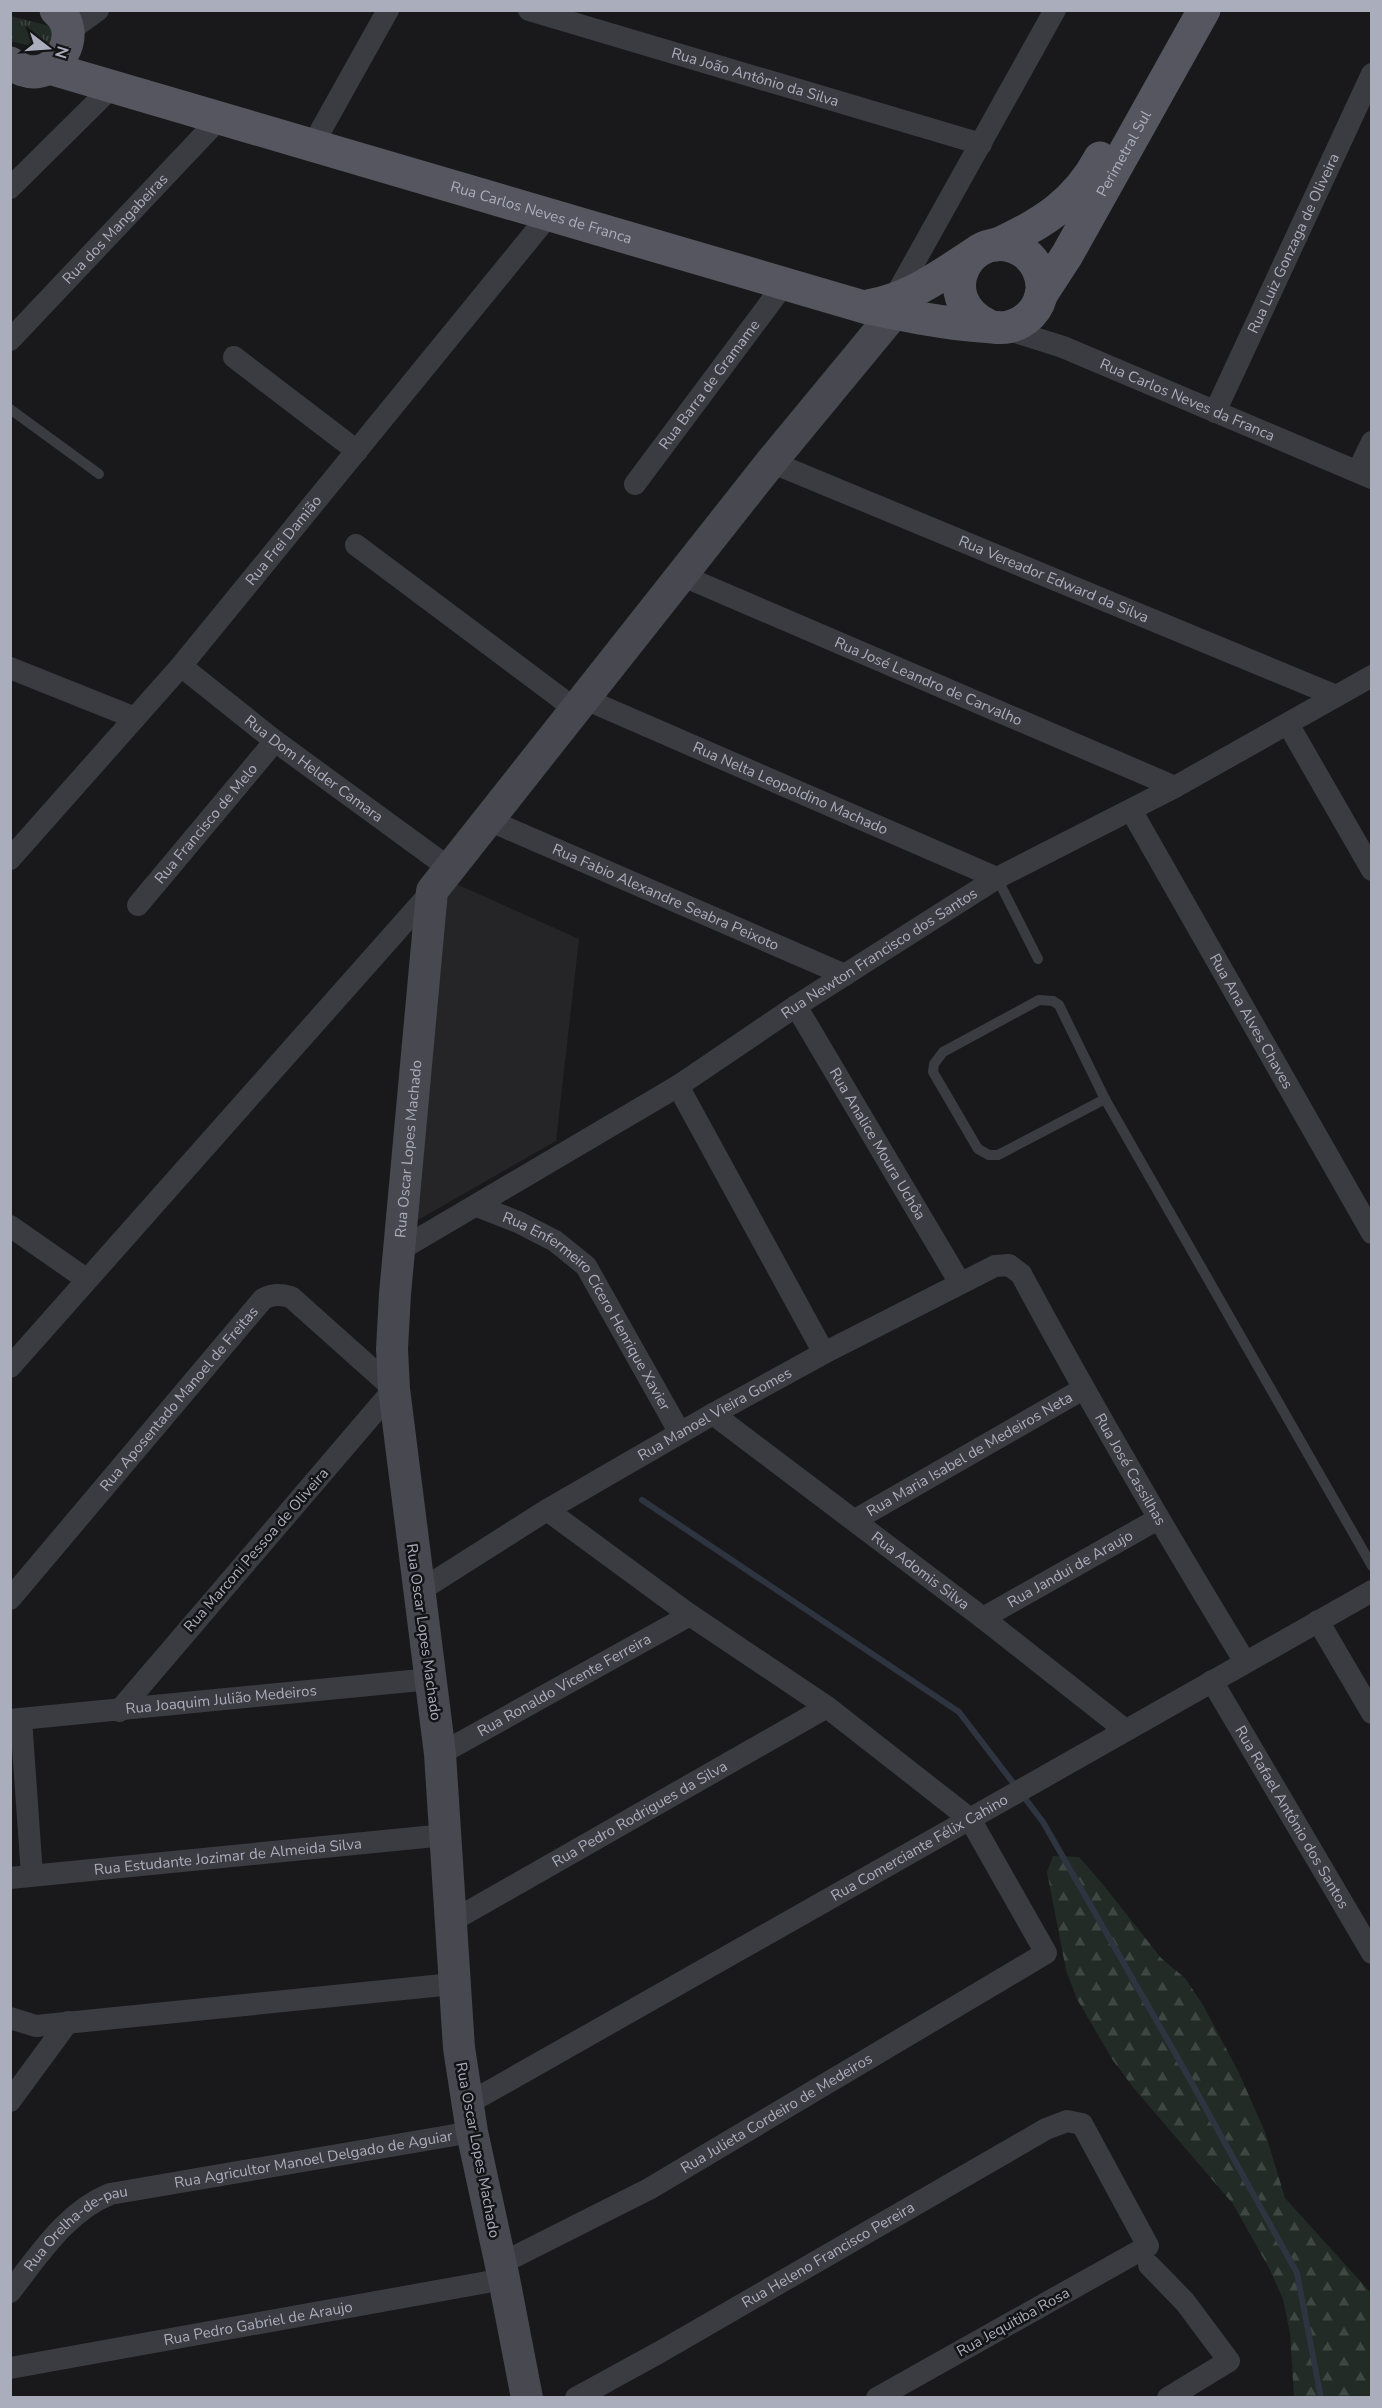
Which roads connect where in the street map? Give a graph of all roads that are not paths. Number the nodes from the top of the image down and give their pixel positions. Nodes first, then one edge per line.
1 (98, 10) edge
2 (388, 10) edge
3 (529, 10) edge
4 (1055, 10) edge
5 (1178, 10) edge
6 (1204, 10) edge
7 (60, 40) edge
8 (10, 63) edge
9 (1371, 74) edge
10 (111, 88) junction
11 (219, 119) junction
12 (981, 144) junction
13 (312, 146) junction
14 (10, 189) edge
15 (549, 216) junction
16 (985, 249) junction
17 (785, 283) junction
18 (1039, 300) junction
19 (883, 307) junction
20 (996, 327) junction
21 (10, 340) edge
22 (1062, 347) junction
23 (234, 357) dead end
24 (10, 409) edge
25 (1215, 412) junction
26 (1371, 442) edge
27 (357, 451) junction
28 (771, 462) junction
29 (99, 474) dead end
30 (1365, 474) edge
31 (635, 484) dead end
32 (356, 545) dead end
33 (682, 576) junction
34 (181, 666) junction
35 (10, 668) edge
36 (1371, 676) edge
37 (1336, 696) junction
38 (580, 704) junction
39 (135, 718) junction
40 (1288, 724) junction
41 (275, 741) junction
42 (1175, 787) junction
43 (1131, 810) junction
44 (486, 819) junction
45 (10, 859) edge
46 (1371, 870) edge
47 (997, 878) junction
48 (441, 879) junction
49 (138, 905) dead end
50 (1038, 959) dead end
51 (845, 975) junction
52 (796, 1006) junction
53 (678, 1086) junction
54 (1105, 1100) junction
55 (477, 1206) junction
56 (10, 1226) edge
57 (1371, 1233) edge
58 (398, 1251) junction
59 (1021, 1274) joint
60 (86, 1279) junction
61 (960, 1282) junction
62 (824, 1353) junction
63 (10, 1367) edge
64 (394, 1389) junction
65 (1083, 1389) junction
66 (712, 1414) junction
67 (680, 1433) junction
68 (547, 1510) junction
69 (1158, 1519) junction
70 (855, 1520) junction
71 (1371, 1566) edge
72 (1371, 1591) edge
73 (418, 1592) junction
74 (10, 1599) edge
75 (690, 1615) junction
76 (983, 1618) junction
77 (1318, 1621) junction
78 (1245, 1662) junction
79 (431, 1680) junction
80 (1212, 1681) junction
81 (827, 1707) junction
82 (119, 1710) junction
83 (1371, 1713) edge
84 (16, 1719) edge
85 (1124, 1729) junction
86 (440, 1754) junction
87 (970, 1819) junction
88 (445, 1835) junction
89 (21, 1876) edge
90 (452, 1921) junction
91 (1371, 1953) edge
92 (453, 1984) junction
93 (10, 2018) edge
94 (68, 2022) junction
95 (10, 2101) edge
96 (469, 2118) junction
97 (156, 2187) joint
98 (1148, 2256) junction
99 (502, 2272) junction
100 (10, 2292) edge
101 (10, 2368) edge
102 (527, 2397) edge
103 (576, 2397) edge
104 (877, 2397) edge
105 (1168, 2397) edge

1 - 7 street
2 - 13 street
3 - 12 street, Rua João Antônio da Silva
4 - 12 street
5 - 16 main road, Perimetral Sul
6 - 18 main road, Perimetral Sul
7 - 8 main road, Rua Carlos Neves de Franca
7 - 10 main road, Rua Carlos Neves de Franca
9 - 25 street, Rua Luiz Gonzaga de Oliveira
10 - 11 main road, Rua Carlos Neves de Franca
10 - 14 street
11 - 13 main road, Rua Carlos Neves de Franca
11 - 21 street, Rua dos Mangabeiras
12 - 19 street
13 - 15 main road, Rua Carlos Neves de Franca
15 - 17 main road, Rua Carlos Neves de Franca
15 - 27 street, Rua Frei Damião
16 - 18 main road
16 - 19 main road, Perimetral Sul
16 - 20 main road
17 - 19 main road, Rua Carlos Neves de Franca
17 - 31 street, Rua Barra de Gramame
18 - 20 main road
18 - 22 street
19 - 20 main road, Rua Carlos Neves da Franca
19 - 28 street
20 - 22 street, Rua Carlos Neves da Franca
22 - 25 street, Rua Carlos Neves da Franca
23 - 27 street
24 - 29 lane
25 - 30 street, Rua Carlos Neves da Franca
26 - 30 street
27 - 34 street, Rua Frei Damião
28 - 33 street
28 - 37 street, Rua Vereador Edward da Silva
32 - 38 street, Rua Nelta Leopoldino Machado
33 - 38 street
33 - 42 street, Rua José Leandro de Carvalho
34 - 39 street, Rua Frei Damião
34 - 41 street, Rua Dom Helder Camara
35 - 39 street
36 - 37 street, Rua Newton Francisco dos Santos
37 - 40 street, Rua Newton Francisco dos Santos
38 - 44 street
38 - 47 street, Rua Nelta Leopoldino Machado
39 - 45 street, Rua Frei Damião
40 - 42 street, Rua Newton Francisco dos Santos
40 - 46 street
41 - 48 street, Rua Dom Helder Camara
41 - 49 street, Rua Francisco de Melo
42 - 43 street, Rua Newton Francisco dos Santos
43 - 47 street, Rua Newton Francisco dos Santos
43 - 57 street, Rua Ana Alves Chaves
44 - 48 street
44 - 51 street, Rua Fabio Alexandre Seabra Peixoto
47 - 50 lane
47 - 51 street, Rua Newton Francisco dos Santos
48 - 58 street, Rua Oscar Lopes Machado
48 - 60 street
51 - 52 street, Rua Newton Francisco dos Santos
52 - 53 street, Rua Newton Francisco dos Santos
52 - 61 street, Rua Analice Moura Uchôa
53 - 55 street, Rua Newton Francisco dos Santos
53 - 62 street
54 - 54 lane
54 - 71 lane
55 - 58 street, Rua Newton Francisco dos Santos
55 - 67 street, Rua Enfermeiro Cícero Henrique Xavier
56 - 60 street
58 - 64 street, Rua Oscar Lopes Machado
59 - 61 street, Rua Manoel Vieira Gomes
59 - 65 street, Rua José Cassilhas
60 - 63 street
61 - 62 street, Rua Manoel Vieira Gomes
62 - 66 street, Rua Manoel Vieira Gomes
64 - 73 street, Rua Oscar Lopes Machado
64 - 74 street, Rua Aposentado Manoel de Freitas
64 - 82 street, Rua Marconi Pessoa de Oliveira
65 - 69 street, Rua José Cassilhas
65 - 70 street, Rua Maria Isabel de Medeiros Neta
66 - 67 street, Rua Manoel Vieira Gomes
66 - 70 street, Rua Adomis Silva
67 - 68 street, Rua Manoel Vieira Gomes
68 - 73 street, Rua Manoel Vieira Gomes
68 - 75 street
69 - 76 street, Rua Jandui de Araujo
69 - 78 street, Rua José Cassilhas
70 - 76 street, Rua Adomis Silva
72 - 77 street, Rua Comerciante Félix Cahino
73 - 79 street, Rua Oscar Lopes Machado
75 - 81 street
75 - 86 street, Rua Ronaldo Vicente Ferreira
76 - 85 street, Rua Adomis Silva
77 - 78 street, Rua Comerciante Félix Cahino
77 - 83 street
78 - 80 street, Rua Comerciante Félix Cahino
79 - 82 street, Rua Joaquim Julião Medeiros
79 - 86 street, Rua Oscar Lopes Machado
80 - 85 street, Rua Comerciante Félix Cahino
80 - 91 street, Rua Rafael Antônio dos Santos
81 - 87 street
81 - 90 street, Rua Pedro Rodrigues da Silva
82 - 84 street, Rua Joaquim Julião Medeiros
84 - 89 street
85 - 87 street, Rua Comerciante Félix Cahino
86 - 88 street, Rua Oscar Lopes Machado
87 - 96 street, Rua Comerciante Félix Cahino
87 - 99 street, Rua Julieta Cordeiro de Medeiros
88 - 89 street, Rua Estudante Jozimar de Almeida Silva
88 - 90 street, Rua Oscar Lopes Machado
90 - 92 street, Rua Oscar Lopes Machado
92 - 94 street
92 - 96 street, Rua Oscar Lopes Machado
93 - 94 street
94 - 95 street
96 - 97 street, Rua Agricultor Manoel Delgado de Aguiar
96 - 99 street, Rua Oscar Lopes Machado
97 - 100 street, Rua Orelha-de-pau
98 - 103 street, Rua Heleno Francisco Pereira
98 - 104 street, Rua Jequitiba Rosa
98 - 105 street
99 - 101 street, Rua Pedro Gabriel de Araujo
99 - 102 street, Rua Oscar Lopes Machado

